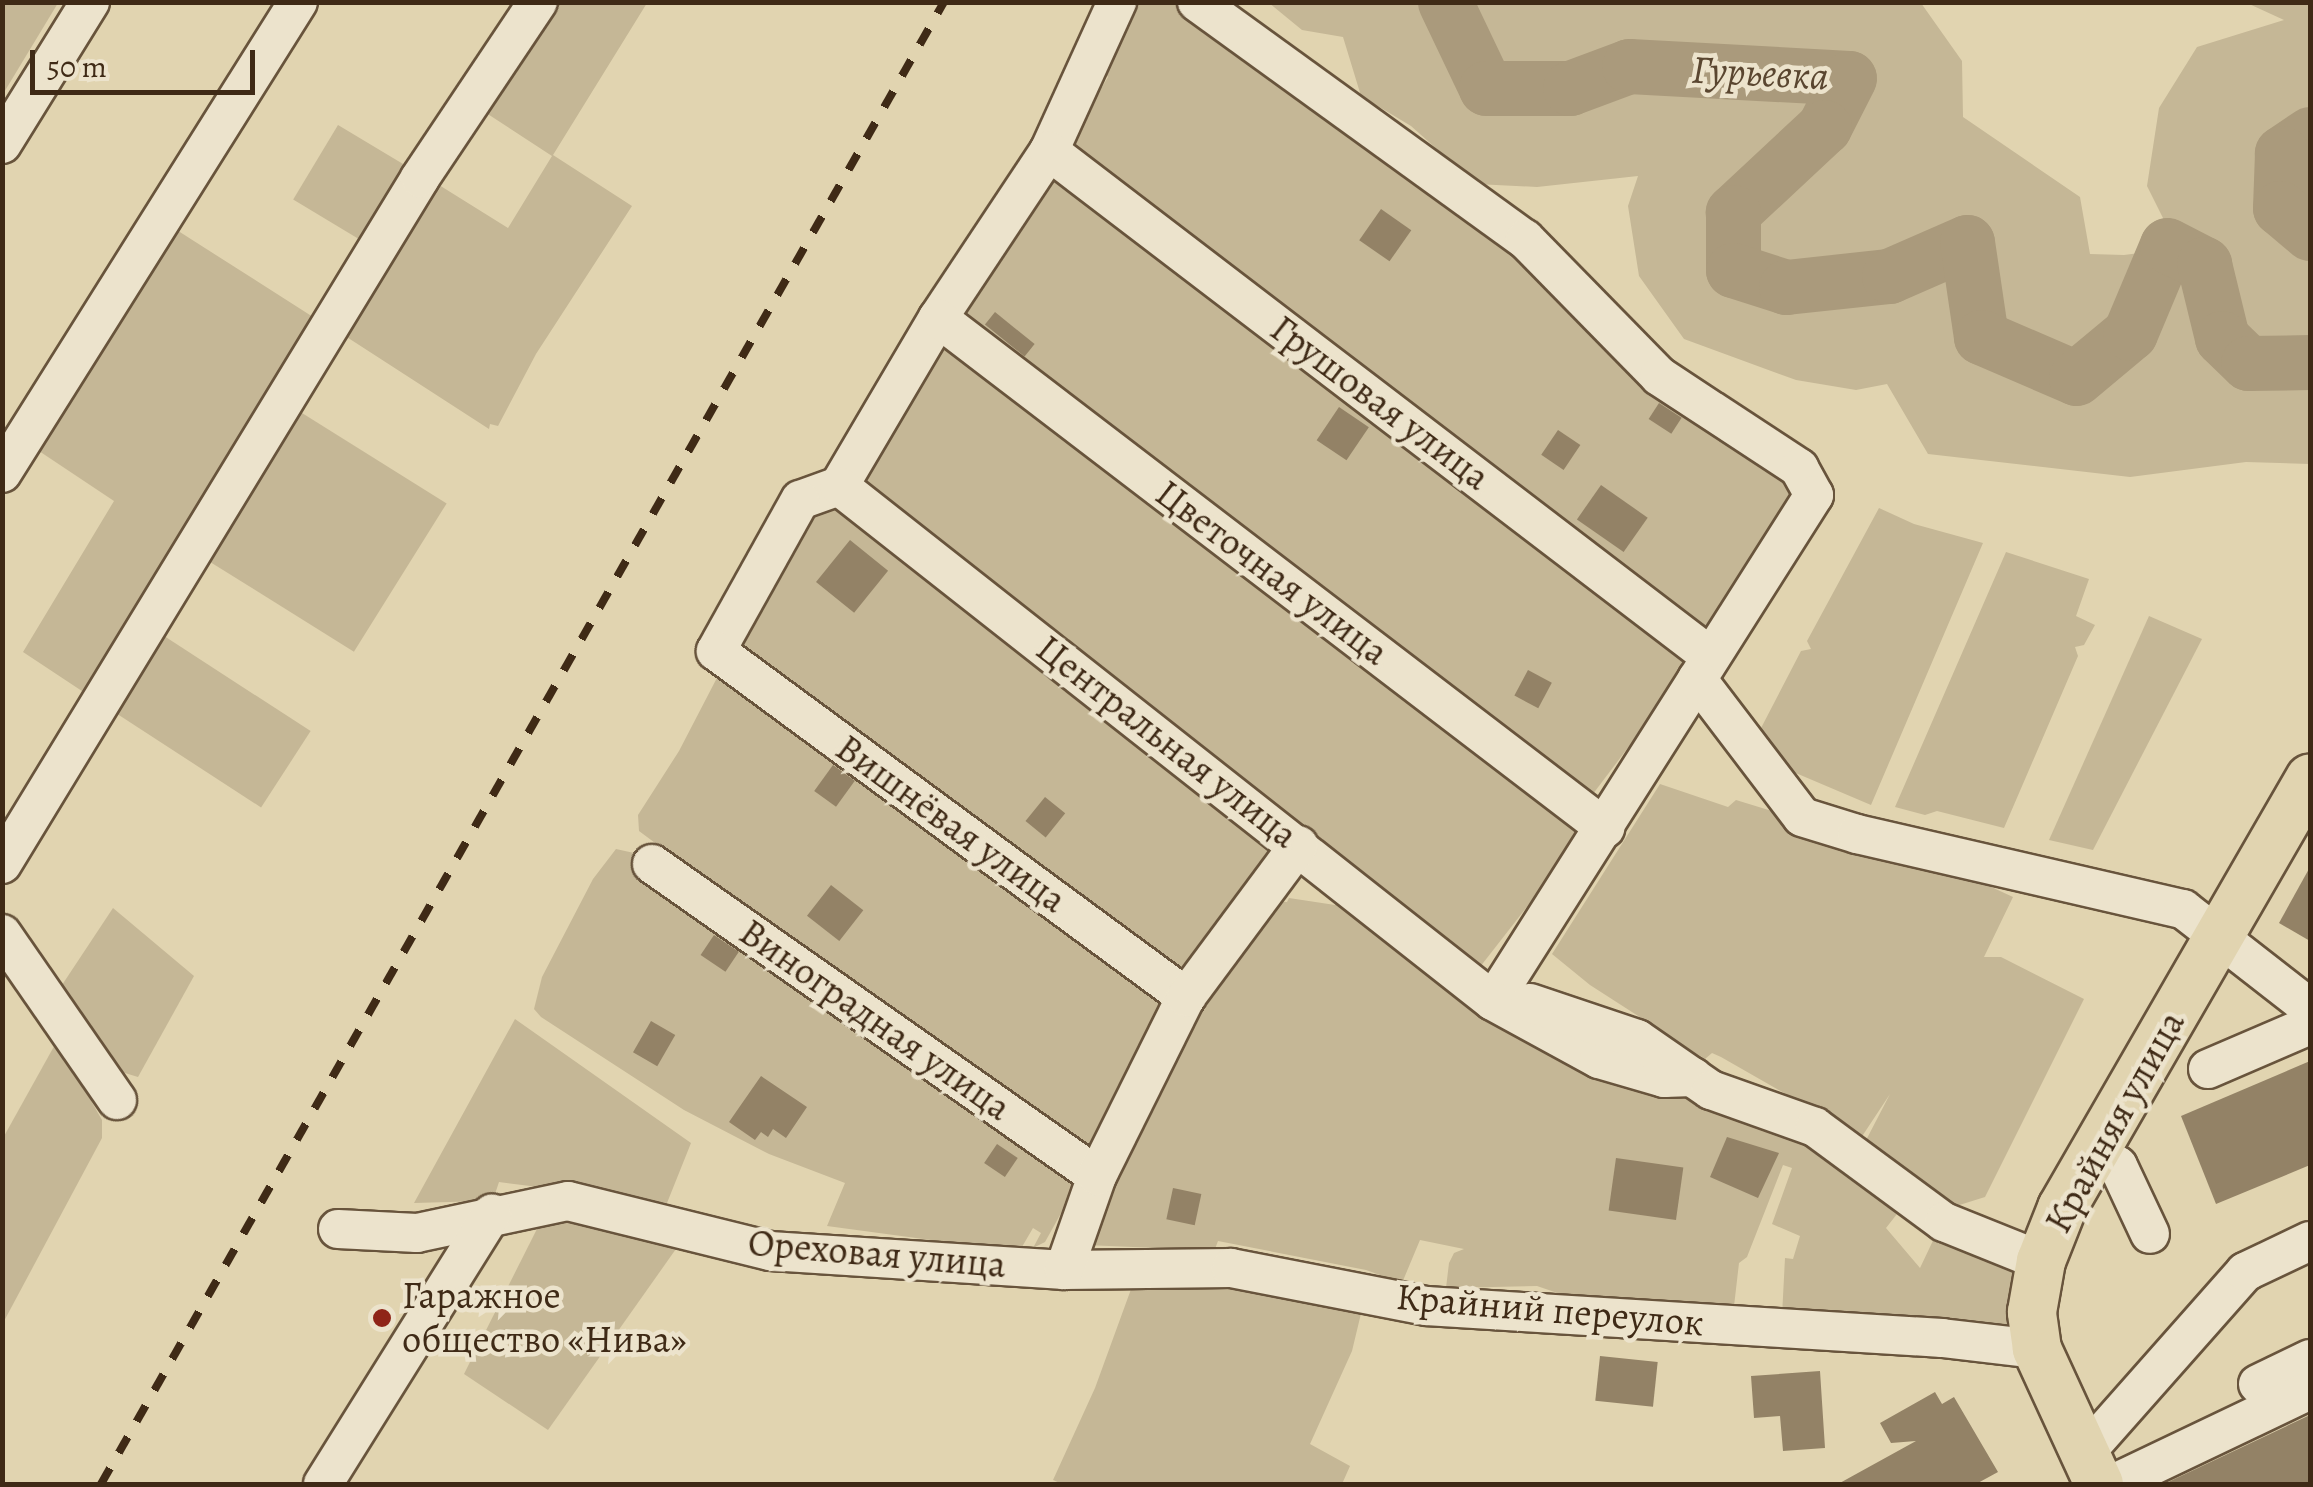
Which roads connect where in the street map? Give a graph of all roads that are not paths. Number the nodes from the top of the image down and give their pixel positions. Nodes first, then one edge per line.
1 (90, 2) edge
2 (298, 2) edge
3 (538, 2) edge
4 (1117, 2) edge
5 (1198, 2) edge
6 (2, 144) edge
7 (1049, 150) junction
8 (938, 318) junction
9 (2, 472) edge
10 (839, 486) junction
11 (1704, 667) junction
12 (2310, 779) edge
13 (1605, 828) junction
14 (1299, 845) junction
15 (2, 864) edge
16 (652, 864) dead end
17 (2220, 933) junction
18 (2, 934) edge
19 (1186, 998) junction
20 (1493, 1001) junction
21 (2310, 1008) edge
22 (2310, 1024) edge
23 (2208, 1068) dead end
24 (116, 1100) dead end
25 (2094, 1151) junction
26 (1097, 1176) junction
27 (492, 1214) junction
28 (338, 1229) dead end
29 (2150, 1234) dead end
30 (2310, 1241) edge
31 (2041, 1261) junction
32 (1064, 1270) junction
33 (2037, 1348) junction
34 (2310, 1359) edge
35 (2258, 1384) dead end
36 (2310, 1390) edge
37 (2098, 1474) edge
38 (324, 1484) edge

1 - 6 street
2 - 9 street
3 - 15 street
4 - 7 street
5 - 11 street
7 - 8 street
7 - 11 street, Грушовая улица
8 - 10 street
8 - 13 street, Цветочная улица
10 - 14 street, Центральная улица
10 - 19 street, Вишнёвая улица
11 - 13 street
11 - 17 street, Грушовая улица
12 - 17 main road, Крайняя улица
13 - 20 street
14 - 19 street
14 - 20 street, Центральная улица
16 - 26 street, Виноградная улица
17 - 21 street, Грушовая улица
17 - 25 main road, Крайняя улица
18 - 24 street
19 - 26 street
20 - 31 street
22 - 23 street
25 - 29 street
25 - 31 main road, Крайняя улица
26 - 32 street
27 - 28 street, Ореховая улица
27 - 32 street, Ореховая улица
27 - 38 street
30 - 37 street
31 - 33 main road, Крайняя улица
32 - 33 street, Крайний переулок
33 - 37 main road, Крайняя улица
34 - 35 street
36 - 37 street

